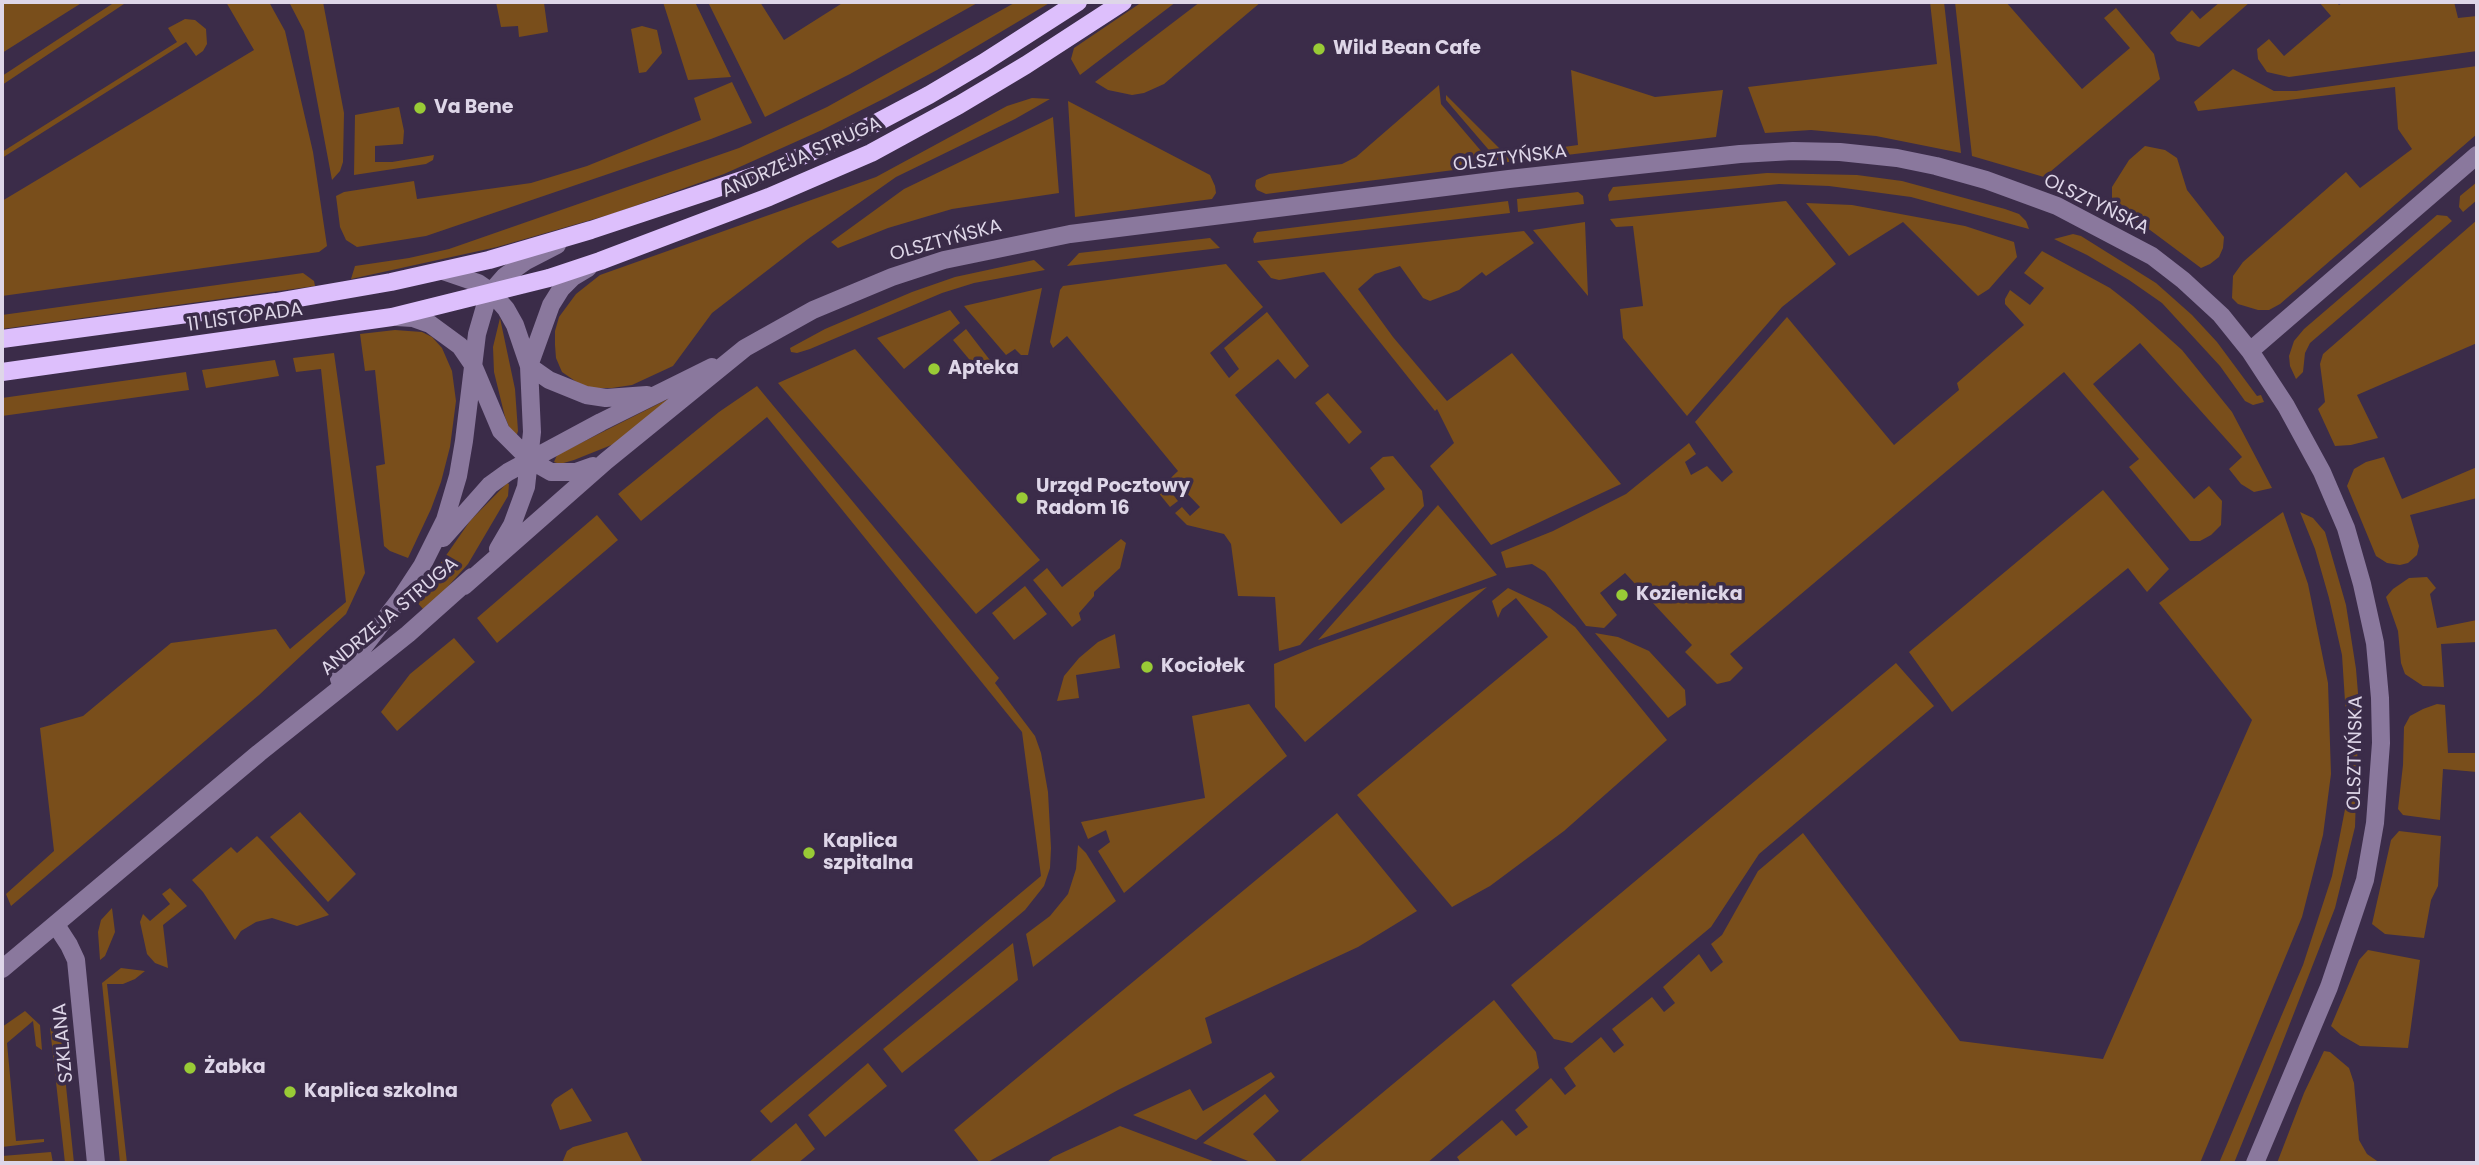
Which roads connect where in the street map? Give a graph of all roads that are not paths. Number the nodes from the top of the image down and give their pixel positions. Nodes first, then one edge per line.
1 (1078, 2) edge
2 (1123, 2) edge
3 (2477, 155) edge
4 (591, 230) junction
5 (600, 261) junction
6 (443, 271) junction
7 (491, 292) junction
8 (392, 317) junction
9 (2, 339) edge
10 (2250, 351) junction
11 (740, 352) junction
12 (474, 365) junction
13 (529, 366) junction
14 (2, 372) edge
15 (660, 393) junction
16 (530, 460) junction
17 (606, 461) junction
18 (422, 566) junction
19 (464, 586) junction
20 (321, 701) junction
21 (56, 925) junction
22 (19, 956) junction
23 (2, 970) edge
24 (2, 976) edge
25 (96, 1163) edge
26 (2255, 1163) edge

1 - 4 main road, ANDRZEJA STRUGA
2 - 5 main road, ANDRZEJA STRUGA
3 - 10 street
4 - 6 main road, 11 LISTOPADA
4 - 7 street, ANDRZEJA STRUGA
5 - 7 main road, 11 LISTOPADA
5 - 13 street, ANDRZEJA STRUGA
6 - 7 street, 11 LISTOPADA
6 - 9 main road, 11 LISTOPADA
7 - 8 main road, 11 LISTOPADA
7 - 12 street, ANDRZEJA STRUGA
7 - 13 street, ANDRZEJA STRUGA
8 - 12 street
8 - 14 main road, 11 LISTOPADA
10 - 11 street, OLSZTYŃSKA
10 - 26 street, OLSZTYŃSKA
11 - 15 street, OLSZTYŃSKA
11 - 17 street, OLSZTYŃSKA
12 - 16 street, OLSZTYŃSKA
12 - 18 street, ANDRZEJA STRUGA
13 - 15 street, OLSZTYŃSKA
13 - 16 street, ANDRZEJA STRUGA
15 - 16 street, OLSZTYŃSKA
16 - 17 street, OLSZTYŃSKA
16 - 18 street, OLSZTYŃSKA
16 - 19 street, ANDRZEJA STRUGA
17 - 19 street, OLSZTYŃSKA
18 - 20 street, ANDRZEJA STRUGA
19 - 20 street, ANDRZEJA STRUGA
20 - 21 street, ANDRZEJA STRUGA
21 - 22 street, ANDRZEJA STRUGA
21 - 25 street, SZKLANA
22 - 23 street, ANDRZEJA STRUGA
22 - 24 street, ANDRZEJA STRUGA

